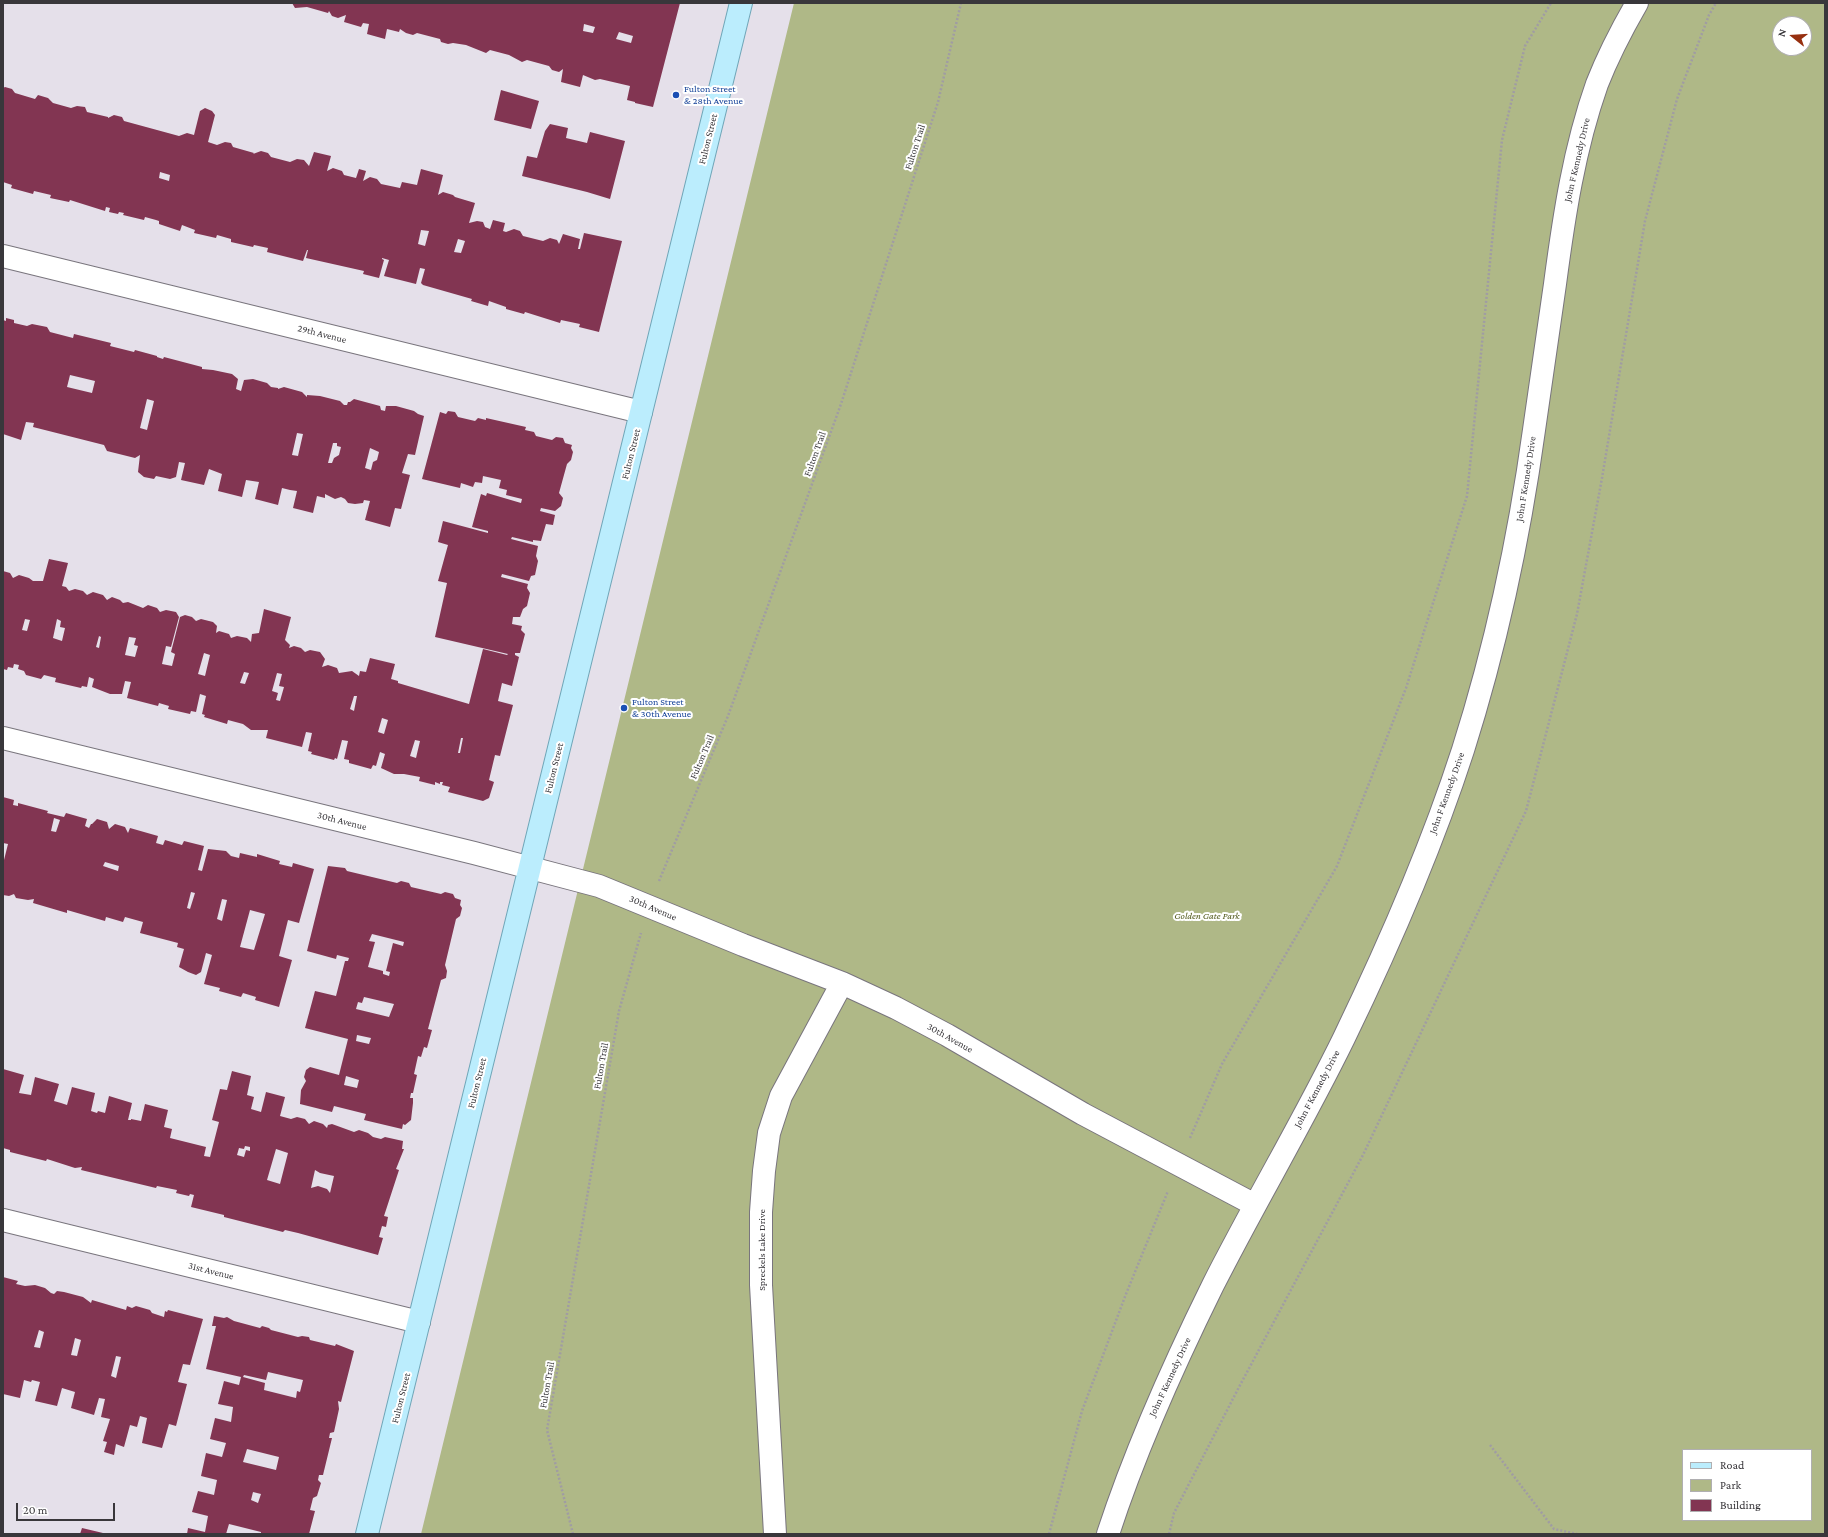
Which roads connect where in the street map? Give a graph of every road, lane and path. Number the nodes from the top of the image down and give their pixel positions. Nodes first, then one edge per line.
1 (741, 3) edge
2 (961, 3) edge
3 (1551, 3) edge
4 (1637, 3) edge
5 (3, 256) edge
6 (641, 412) junction
7 (3, 738) edge
8 (530, 867) junction
9 (649, 906) junction
10 (842, 983) junction
11 (1188, 1144) dead end
12 (1168, 1191) dead end
13 (1255, 1205) junction
14 (3, 1220) edge
15 (419, 1322) junction
16 (1490, 1445) dead end
17 (367, 1534) edge
18 (573, 1534) edge
19 (775, 1534) edge
20 (1049, 1534) edge
21 (1108, 1534) edge
22 (1577, 1534) edge

1 - 6 main road, Fulton Street
2 - 9 path, Fulton Trail
3 - 11 path
4 - 13 street, John F Kennedy Drive
5 - 6 street, 29th Avenue
6 - 8 main road, Fulton Street
7 - 8 street, 30th Avenue
8 - 9 street, 30th Avenue
8 - 15 main road, Fulton Street
9 - 10 street, 30th Avenue
9 - 18 path, Fulton Trail
10 - 13 street, 30th Avenue
10 - 19 street, Spreckels Lake Drive
12 - 20 path
13 - 21 street, John F Kennedy Drive
14 - 15 street, 31st Avenue
15 - 17 main road, Fulton Street
16 - 22 path

